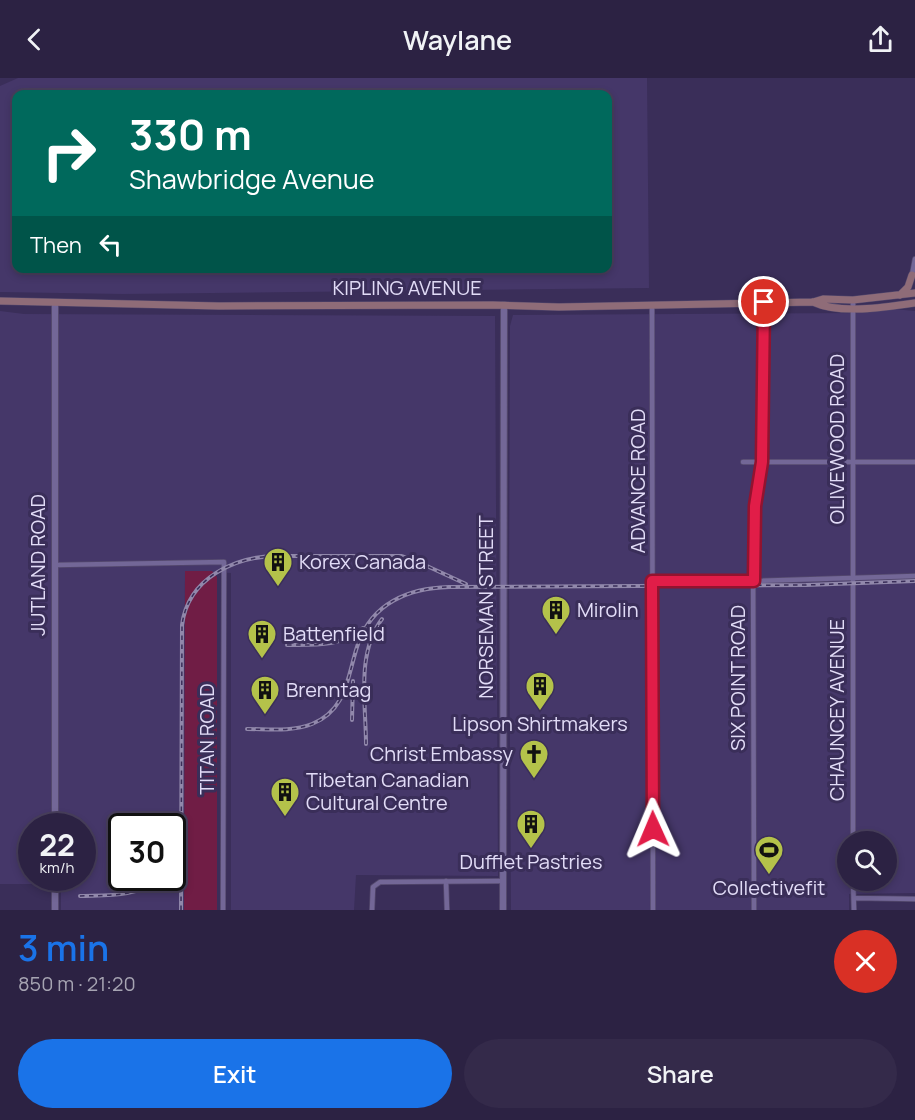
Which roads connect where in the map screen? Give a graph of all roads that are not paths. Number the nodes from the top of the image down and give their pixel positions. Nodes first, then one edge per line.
1 (915, 259) edge
2 (913, 279) edge
3 (915, 293) edge
4 (900, 295) junction
5 (0, 301) edge
6 (764, 302) junction
7 (56, 304) junction
8 (853, 304) junction
9 (913, 304) edge
10 (504, 305) junction
11 (652, 305) junction
12 (743, 462) dead end
13 (762, 462) junction
14 (853, 462) junction
15 (915, 462) edge
16 (55, 565) junction
17 (915, 576) edge
18 (852, 578) junction
19 (652, 581) junction
20 (754, 581) junction
21 (55, 813) edge
22 (853, 831) edge
23 (446, 881) junction
24 (503, 881) junction
25 (55, 891) edge
26 (854, 891) edge
27 (854, 898) junction
28 (915, 899) edge
29 (55, 910) edge
30 (223, 910) edge
31 (372, 910) edge
32 (447, 910) edge
33 (503, 910) edge
34 (653, 910) edge
35 (754, 910) edge
36 (854, 910) edge

1 - 2 street
2 - 4 main road
3 - 4 main road, KIPLING AVENUE
4 - 8 main road, KIPLING AVENUE
5 - 7 main road, KIPLING AVENUE
6 - 8 main road, KIPLING AVENUE
6 - 11 main road, KIPLING AVENUE
6 - 13 street, SIX POINT ROAD
7 - 10 main road, KIPLING AVENUE
7 - 16 street, JUTLAND ROAD
8 - 9 main road, KIPLING AVENUE
8 - 14 street, OLIVEWOOD ROAD
10 - 11 main road, KIPLING AVENUE
10 - 24 street, NORSEMAN STREET
11 - 19 street, ADVANCE ROAD
12 - 13 street
13 - 14 street
13 - 20 street, SIX POINT ROAD
14 - 15 street
14 - 18 street, OLIVEWOOD ROAD
16 - 21 street, JUTLAND ROAD
16 - 30 street, TITAN ROAD
17 - 18 street
18 - 20 street
18 - 22 street, CHAUNCEY AVENUE
19 - 20 street
19 - 34 street, ADVANCE ROAD
20 - 35 street, SIX POINT ROAD
23 - 24 street
23 - 31 street
23 - 32 street
24 - 33 street, NORSEMAN STREET
25 - 29 street
26 - 27 street
27 - 28 street
27 - 36 street

